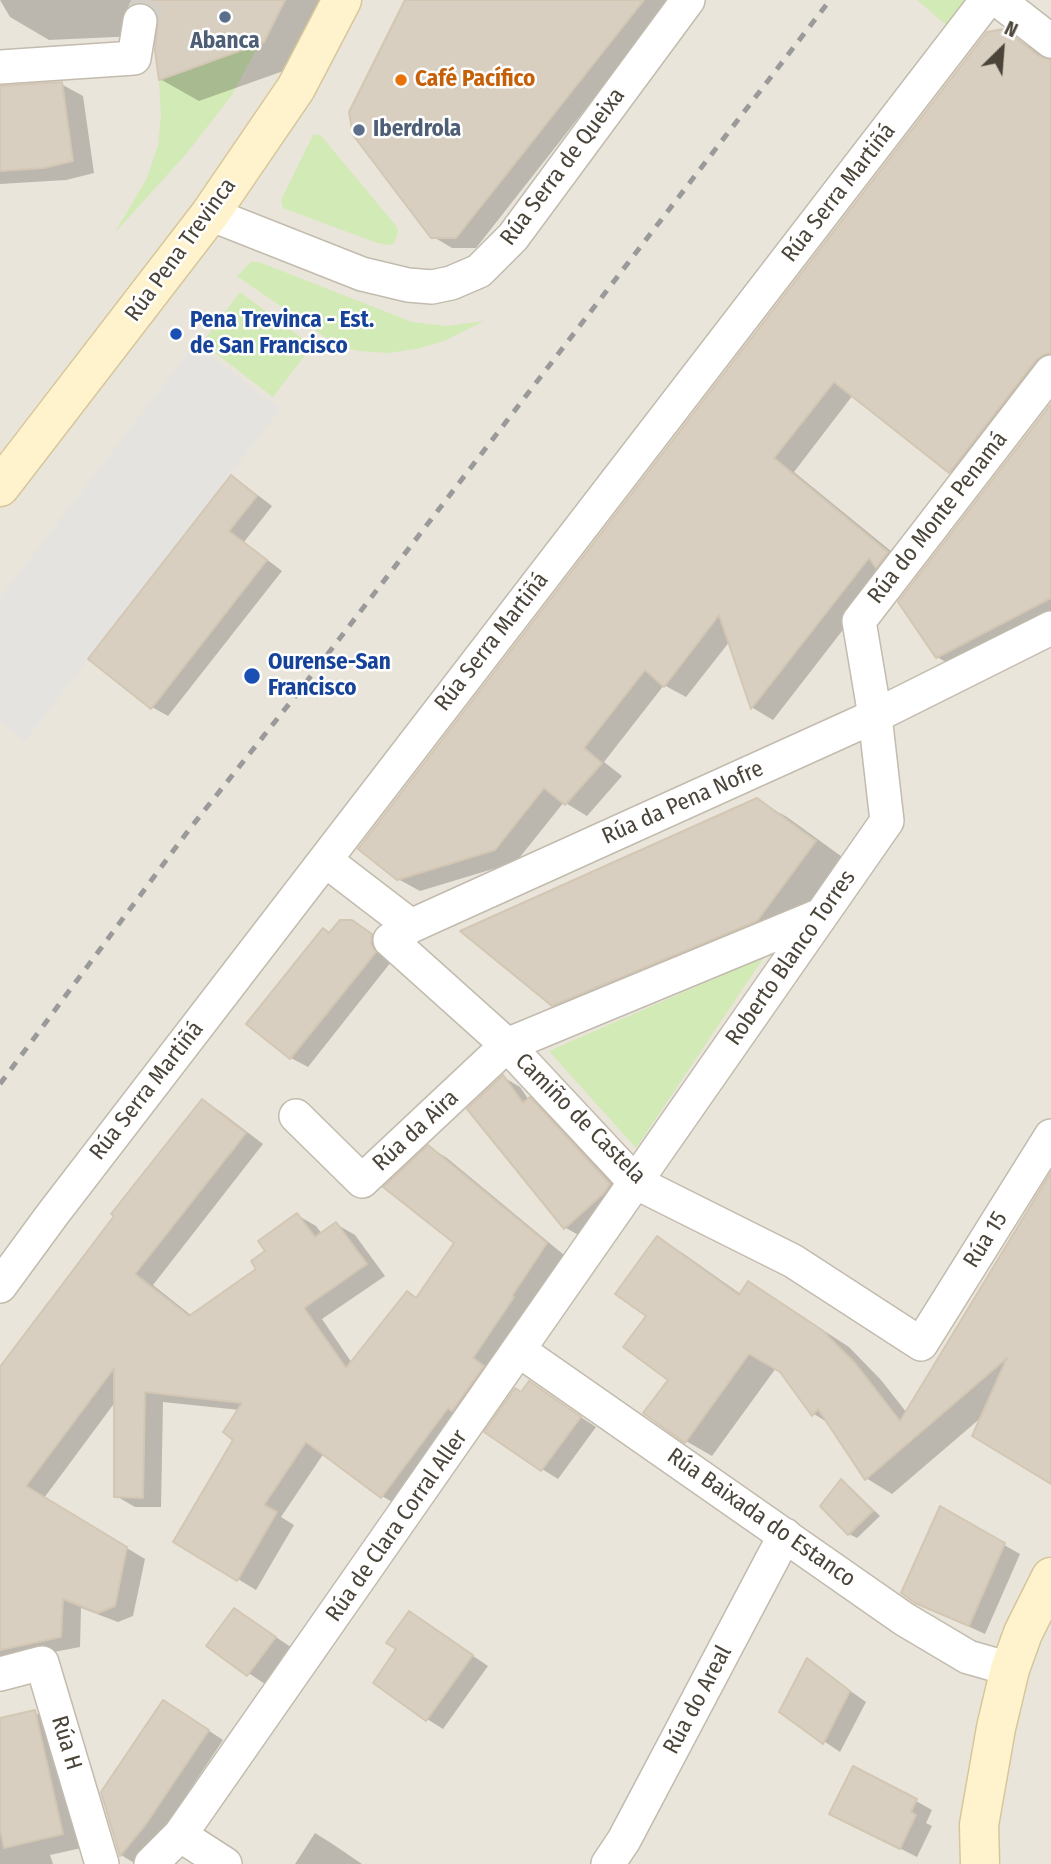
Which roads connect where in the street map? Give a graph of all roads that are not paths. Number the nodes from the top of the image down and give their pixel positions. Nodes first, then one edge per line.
1 (342, 0) edge
2 (688, 0) edge
3 (987, 0) edge
4 (998, 0) edge
5 (140, 22) tunnel mouth
6 (1051, 41) edge
7 (0, 67) edge
8 (210, 214) junction
9 (1051, 372) edge
10 (0, 487) edge
11 (1051, 628) edge
12 (875, 716) junction
13 (325, 859) junction
14 (821, 915) junction
15 (411, 926) junction
16 (507, 1045) junction
17 (296, 1116) dead end
18 (1051, 1136) edge
19 (635, 1182) junction
20 (0, 1286) edge
21 (921, 1344) joint
22 (520, 1351) junction
23 (785, 1535) junction
24 (1051, 1577) edge
25 (1010, 1669) junction
26 (0, 1674) edge
27 (987, 1787) junction
28 (180, 1835) junction
29 (102, 1864) edge
30 (151, 1864) edge
31 (225, 1864) edge
32 (608, 1864) edge
33 (980, 1864) edge
34 (1002, 1864) edge

1 - 8 street, Rúa Pena Trevinca
2 - 8 street, Rúa Serra de Queixa
3 - 13 street, Rúa Serra Martiñá
4 - 6 street
5 - 7 street
8 - 10 street, Rúa Pena Trevinca
9 - 12 street, Rúa do Monte Penamá
11 - 12 street, Rúa da Pena Nofre
12 - 14 street, Roberto Blanco Torres
12 - 15 street, Rúa da Pena Nofre
13 - 15 street
13 - 20 street, Rúa Serra Martiñá
14 - 16 street
14 - 19 street, Roberto Blanco Torres
15 - 16 street, Camiño de Castela
16 - 17 street, Rúa da Aira
16 - 19 street, Camiño de Castela
18 - 21 street, Rúa 15
19 - 21 street, Camiño de Castela
19 - 22 street, Rúa de Clara Corral Aller
22 - 23 street, Rúa Baixada do Estanco
22 - 28 street, Rúa de Clara Corral Aller
23 - 25 street, Rúa Baixada do Estanco
23 - 32 street, Rúa do Areal
24 - 25 street
25 - 27 street
26 - 29 street, Rúa H
27 - 33 street
27 - 34 street
28 - 30 street, Rúa de Clara Corral Aller
28 - 31 street

